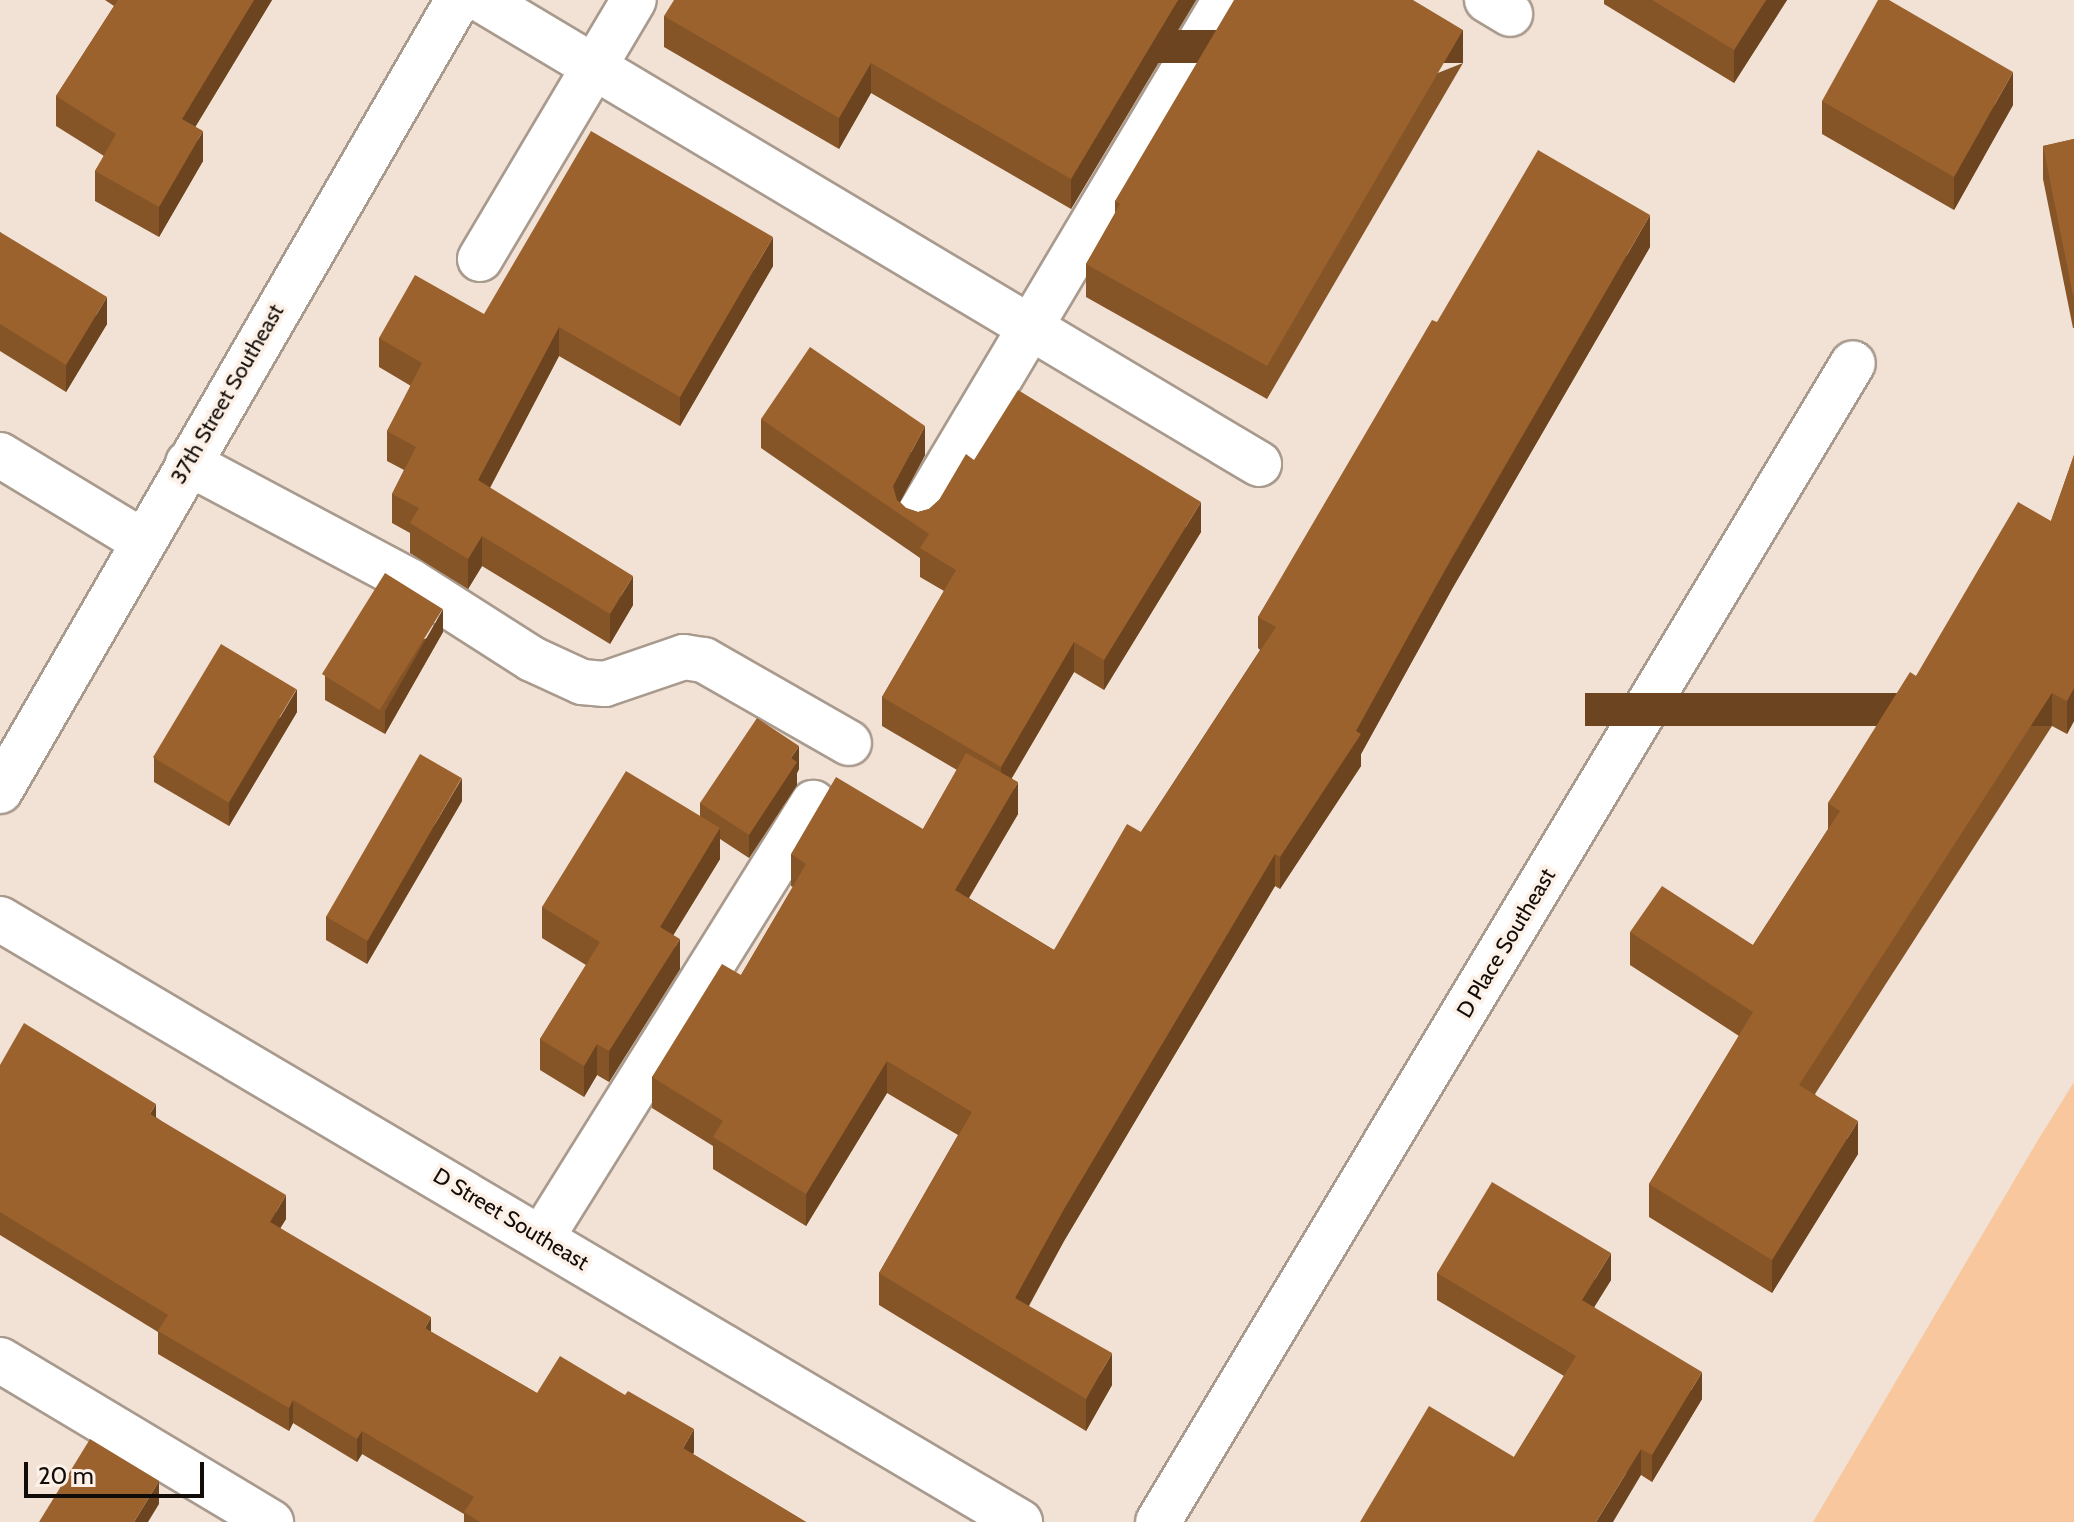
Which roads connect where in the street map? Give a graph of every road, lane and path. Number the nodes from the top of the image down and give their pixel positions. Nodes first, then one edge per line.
1 (458, 0) edge
2 (482, 0) edge
3 (634, 0) edge
4 (1225, 0) edge
5 (594, 66) junction
6 (480, 259) dead end
7 (1030, 327) junction
8 (1853, 363) dead end
9 (0, 455) edge
10 (188, 463) junction
11 (1259, 464) dead end
12 (918, 516) edge
13 (142, 541) junction
14 (849, 743) dead end
15 (0, 791) edge
16 (813, 803) dead end
17 (0, 919) edge
18 (542, 1237) junction
19 (0, 1360) edge
20 (271, 1522) edge
21 (1020, 1522) edge
22 (1158, 1522) edge

1 - 10 street, 37th Street Southeast
2 - 5 street
3 - 5 street
4 - 7 street
5 - 6 street
5 - 7 street
7 - 11 street
7 - 12 street
8 - 22 street, D Place Southeast
9 - 13 street
10 - 13 street, 37th Street Southeast
10 - 14 street
13 - 15 street, 37th Street Southeast
16 - 18 street
17 - 18 street, D Street Southeast
18 - 21 street, D Street Southeast
19 - 20 street

